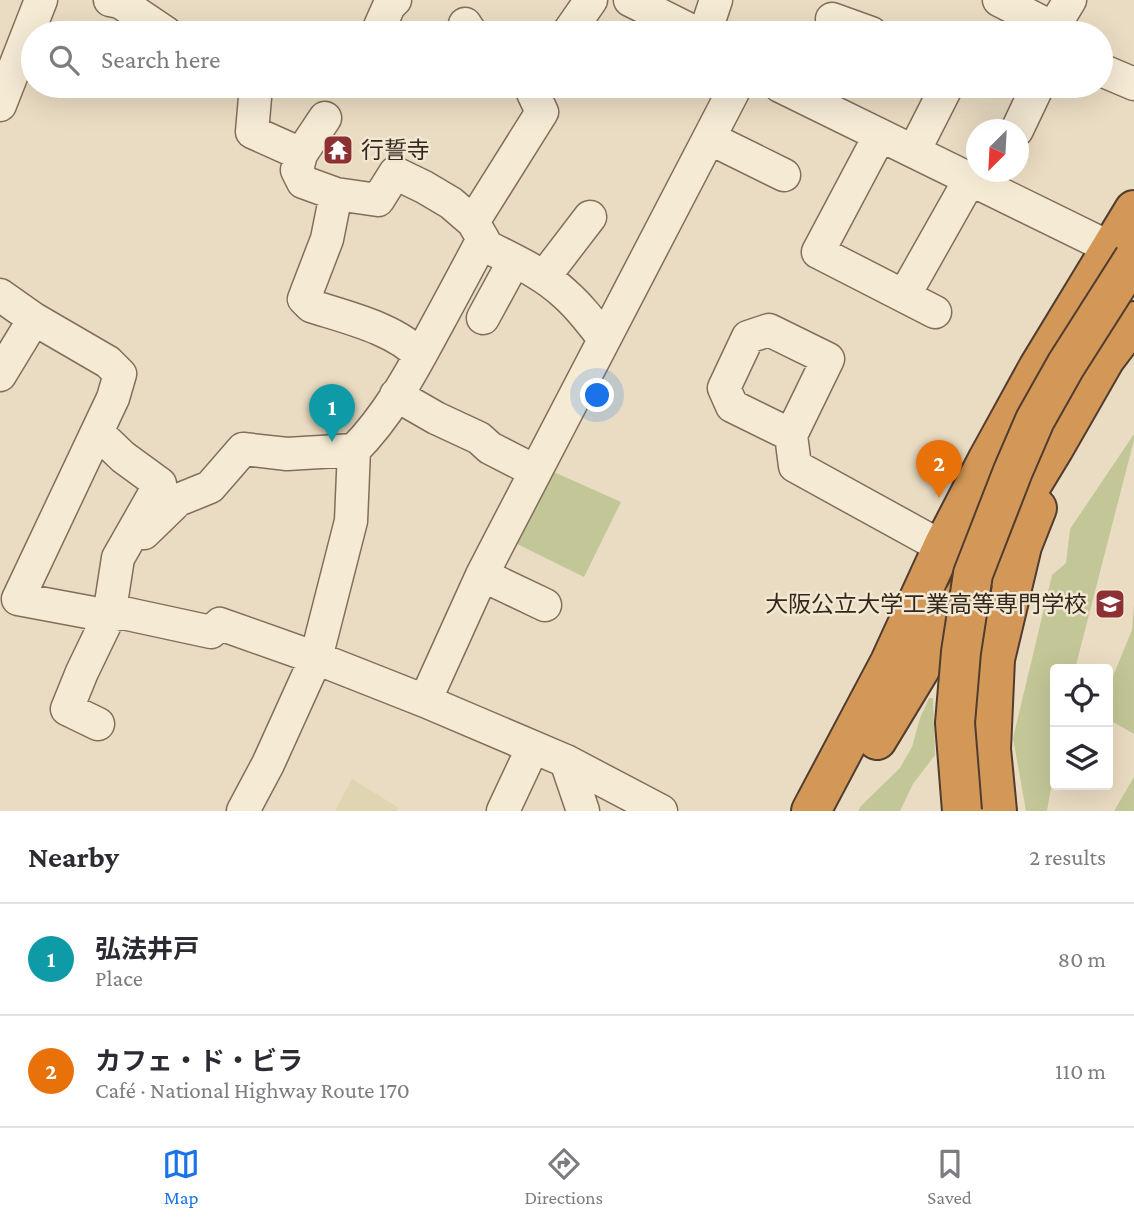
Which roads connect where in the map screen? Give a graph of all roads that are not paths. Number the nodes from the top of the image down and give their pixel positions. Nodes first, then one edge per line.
1 (41, 0) edge
2 (110, 0) edge
3 (395, 0) edge
4 (591, 0) edge
5 (630, 0) edge
6 (716, 0) edge
7 (999, 0) edge
8 (1070, 0) edge
9 (33, 21) edge
10 (148, 21) edge
11 (382, 21) edge
12 (576, 21) edge
13 (672, 21) edge
14 (709, 21) edge
15 (1034, 21) edge
16 (1057, 21) edge
17 (21, 51) edge
18 (1113, 75) edge
19 (1134, 85) edge
20 (255, 98) edge
21 (536, 98) edge
22 (730, 98) edge
23 (824, 98) edge
24 (941, 98) edge
25 (1032, 98) edge
26 (0, 105) edge
27 (325, 118) dead end
28 (1022, 119) edge
29 (880, 135) junction
30 (709, 138) junction
31 (914, 151) junction
32 (301, 154) junction
33 (966, 172) edge
34 (784, 175) dead end
35 (983, 182) edge
36 (991, 182) edge
37 (336, 194) junction
38 (1134, 210) edge
39 (590, 217) dead end
40 (478, 231) junction
41 (1126, 255) edge
42 (514, 261) junction
43 (544, 277) junction
44 (0, 295) edge
45 (904, 296) junction
46 (935, 312) dead end
47 (483, 318) dead end
48 (34, 319) junction
49 (1134, 321) edge
50 (1134, 337) edge
51 (604, 339) junction
52 (420, 356) junction
53 (0, 375) edge
54 (396, 396) junction
55 (97, 432) junction
56 (791, 436) dead end
57 (354, 450) junction
58 (535, 471) junction
59 (944, 544) junction
60 (118, 558) junction
61 (482, 575) junction
62 (5, 599) edge
63 (545, 605) dead end
64 (109, 616) junction
65 (316, 658) junction
66 (425, 701) junction
67 (98, 724) dead end
68 (533, 747) junction
69 (566, 761) junction
70 (243, 811) edge
71 (503, 811) edge
72 (583, 811) edge
73 (661, 811) edge
74 (811, 811) edge
75 (837, 811) edge
76 (962, 811) edge
77 (997, 811) edge

1 - 9 street
2 - 10 street
3 - 11 street
4 - 12 street
5 - 13 street
6 - 14 street
7 - 15 street
8 - 16 street
17 - 26 street
18 - 19 street
20 - 32 street
21 - 40 street
22 - 30 street
23 - 29 street
24 - 31 street
25 - 28 street
27 - 32 street
29 - 31 street
29 - 45 street
30 - 34 street
30 - 51 street
31 - 33 street
32 - 37 street
35 - 45 street
36 - 41 street
37 - 40 street
37 - 52 street
38 - 41 highway
39 - 43 street
40 - 42 street
40 - 52 street
41 - 59 highway
41 - 76 highway, bridge
42 - 43 street
42 - 47 street
43 - 51 street
44 - 48 street
45 - 46 street
48 - 53 street
48 - 55 street
49 - 75 highway
50 - 77 highway
51 - 58 street
52 - 54 street
54 - 57 street
54 - 58 street
55 - 60 street
55 - 62 street
56 - 59 street
57 - 60 street
57 - 65 street
58 - 61 street
59 - 74 highway
60 - 64 street
61 - 63 street
61 - 66 street
62 - 64 street
64 - 65 street
64 - 67 street
65 - 66 street
65 - 70 street
66 - 68 street
68 - 69 street
68 - 71 street
69 - 72 street
69 - 73 street

